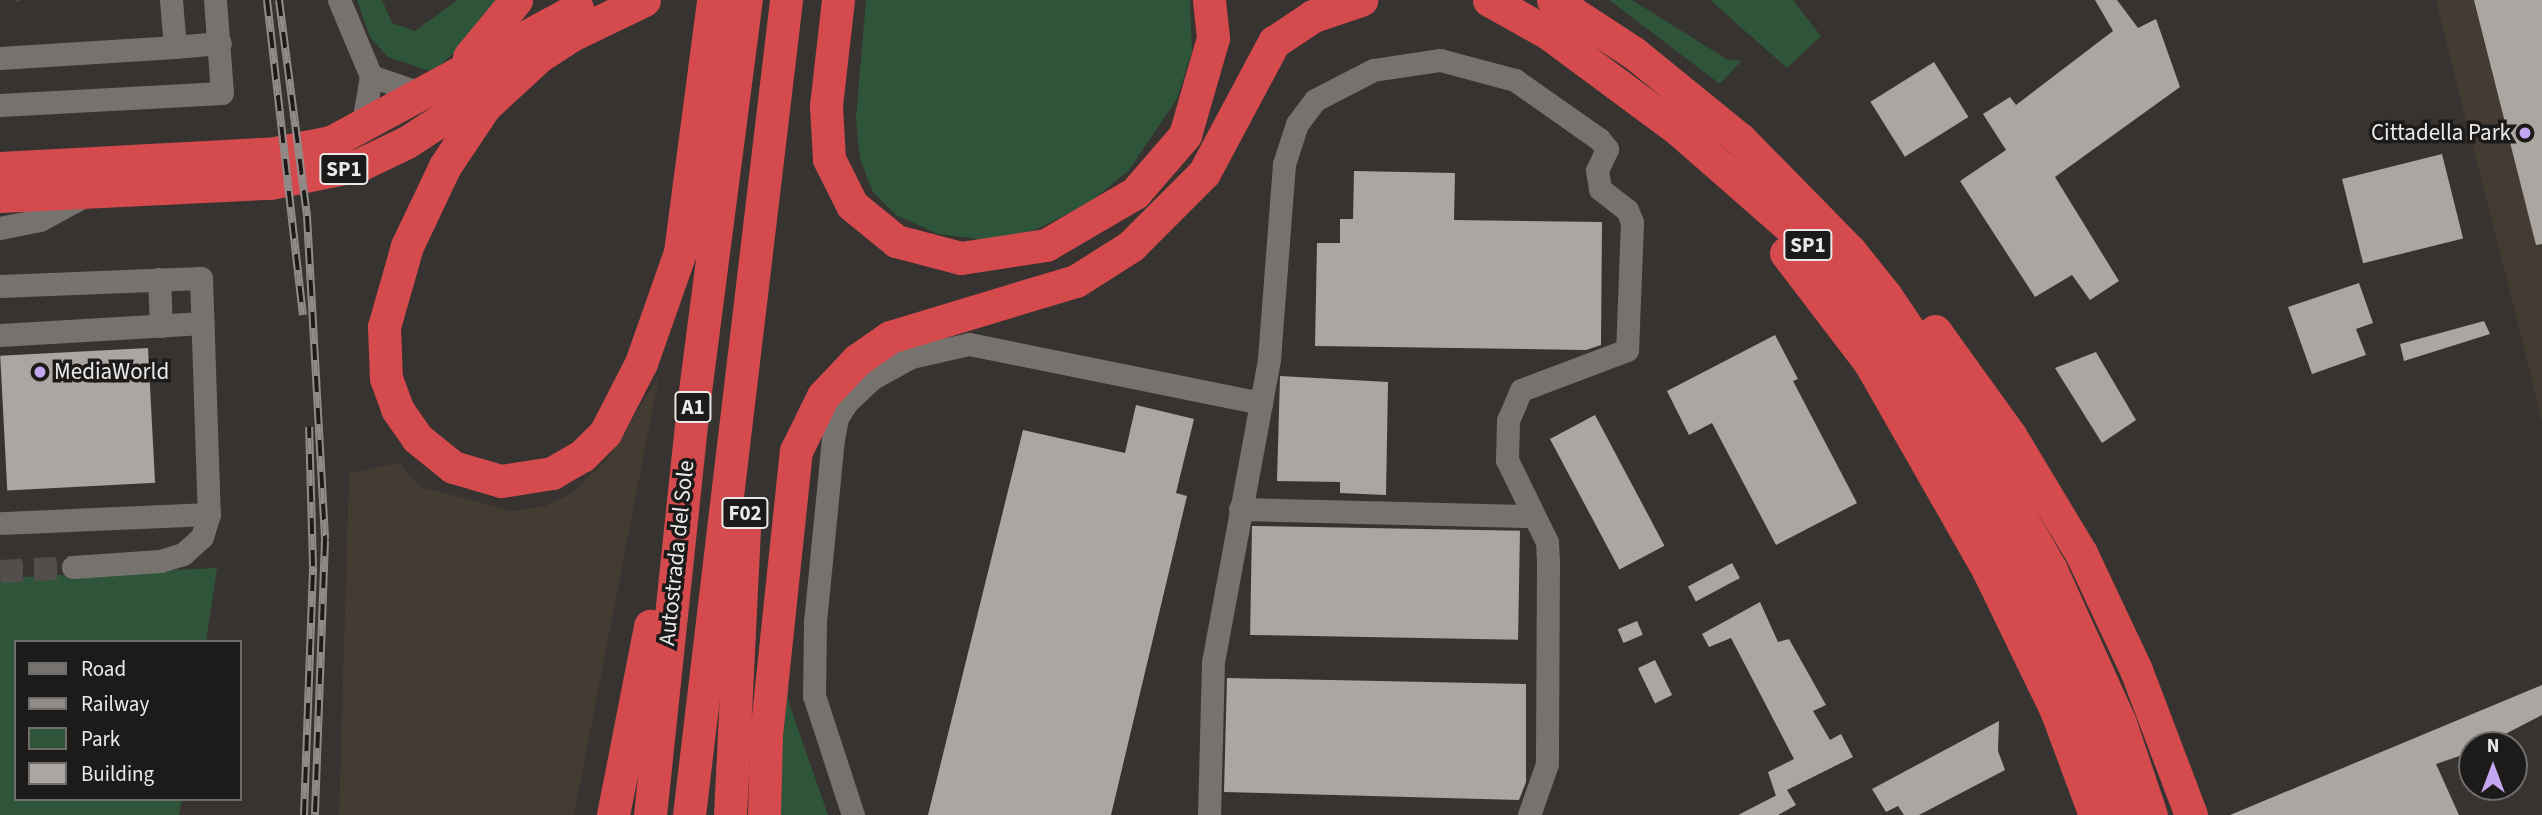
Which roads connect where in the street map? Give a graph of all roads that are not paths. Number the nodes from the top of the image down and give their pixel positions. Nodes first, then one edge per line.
1 (171, 0) edge
2 (215, 0) edge
3 (339, 0) edge
4 (516, 0) edge
5 (595, 0) edge
6 (644, 0) edge
7 (746, 0) edge
8 (786, 0) edge
9 (838, 0) edge
10 (1209, 0) edge
11 (1361, 0) edge
12 (1553, 0) edge
13 (1487, 1) edge
14 (713, 2) edge
15 (220, 43) junction
16 (175, 47) junction
17 (0, 58) edge
18 (536, 59) junction
19 (371, 76) junction
20 (436, 88) junction
21 (0, 105) edge
22 (362, 129) junction
23 (1679, 130) junction
24 (0, 168) edge
25 (1793, 189) junction
26 (94, 191) junction
27 (0, 197) edge
28 (760, 212) junction
29 (0, 228) edge
30 (159, 279) junction
31 (0, 286) edge
32 (203, 323) junction
33 (161, 326) junction
34 (0, 335) edge
35 (1261, 402) junction
36 (692, 414) junction
37 (1240, 509) junction
38 (209, 514) junction
39 (1530, 516) junction
40 (0, 523) edge
41 (73, 567) tunnel mouth
42 (613, 815) edge
43 (650, 815) edge
44 (689, 815) edge
45 (730, 815) edge
46 (764, 815) edge
47 (853, 815) edge
48 (1209, 815) edge
49 (1529, 815) edge
50 (2095, 815) edge
51 (2123, 815) edge
52 (2151, 815) edge
53 (2191, 815) edge

1 - 16 street
2 - 15 street
3 - 19 street
4 - 20 highway
5 - 20 highway, SP1
6 - 18 highway, SP1
7 - 36 highway, Autostrada del Sole / A1
8 - 28 highway, Autostrada del Sole / A1
9 - 10 highway
11 - 46 highway
12 - 25 highway, SP1
13 - 23 highway, SP1
14 - 18 highway
15 - 16 street
15 - 21 street
16 - 17 street
18 - 26 highway, SP1
19 - 20 street
19 - 22 street
20 - 22 highway, SP1
22 - 24 highway, SP1
23 - 50 highway
23 - 51 highway, SP1
25 - 52 highway, SP1
25 - 53 highway
26 - 27 highway, SP1
26 - 29 street
28 - 44 highway, Autostrada del Sole / A1
28 - 45 highway, F02
30 - 31 street
30 - 32 street
30 - 33 street
32 - 33 street
32 - 38 street
33 - 34 street
35 - 37 street
35 - 39 street
35 - 47 street
36 - 42 highway
36 - 43 highway, Autostrada del Sole / A1
37 - 39 street
37 - 48 street
38 - 40 street
38 - 41 street
39 - 49 street

